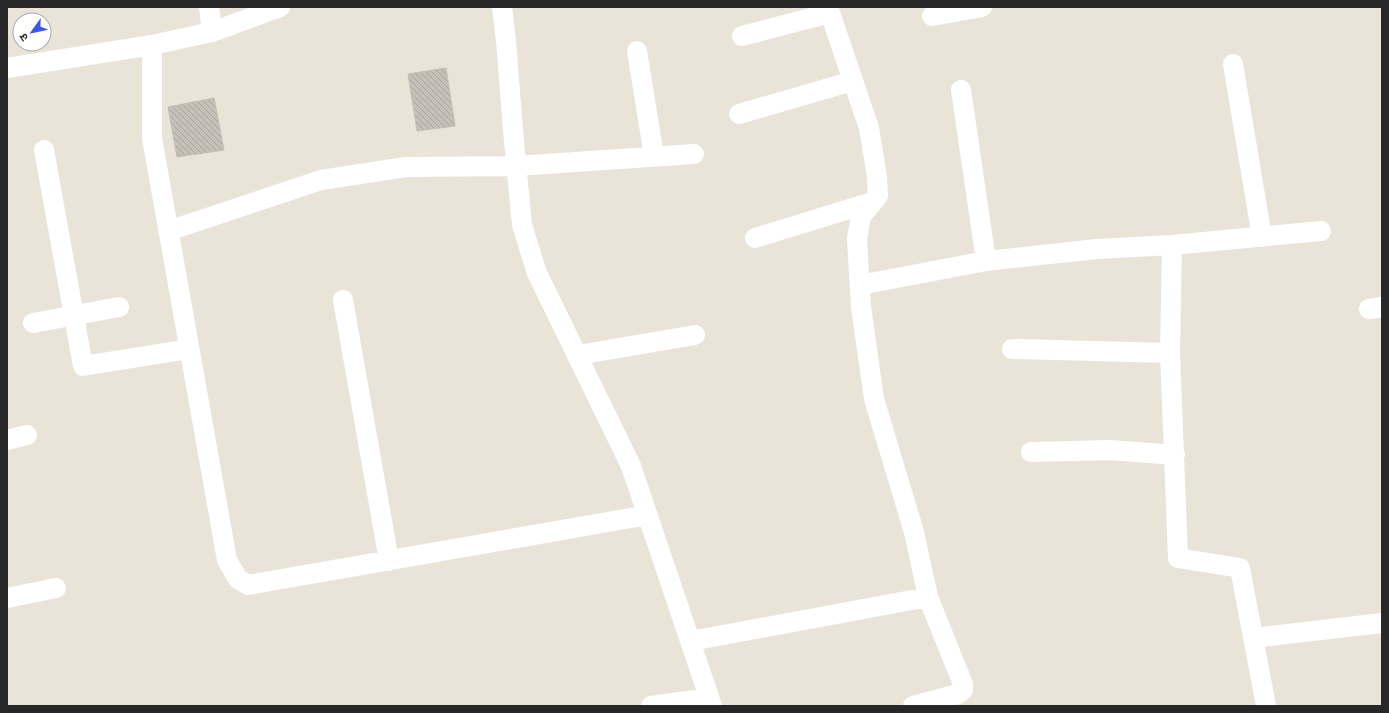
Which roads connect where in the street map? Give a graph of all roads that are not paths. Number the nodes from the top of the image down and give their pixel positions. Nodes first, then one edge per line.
1 (209, 7) edge
2 (280, 7) edge
3 (502, 7) edge
4 (982, 7) edge
5 (829, 10) edge
6 (932, 16) dead end
7 (212, 32) junction
8 (742, 36) dead end
9 (152, 45) junction
10 (637, 51) dead end
11 (1232, 64) dead end
12 (7, 68) edge
13 (853, 81) junction
14 (961, 90) dead end
15 (740, 114) dead end
16 (44, 150) dead end
17 (694, 154) dead end
18 (654, 156) junction
19 (516, 166) junction
20 (872, 202) junction
21 (168, 231) junction
22 (1322, 231) dead end
23 (1262, 237) junction
24 (755, 238) dead end
25 (1172, 245) junction
26 (986, 261) junction
27 (860, 285) junction
28 (343, 300) dead end
29 (119, 307) dead end
30 (74, 316) junction
31 (33, 323) dead end
32 (695, 335) dead end
33 (189, 349) junction
34 (1012, 349) dead end
35 (1170, 353) junction
36 (578, 355) junction
37 (28, 435) dead end
38 (7, 440) edge
39 (1031, 452) dead end
40 (1175, 455) junction
41 (648, 516) junction
42 (389, 561) junction
43 (56, 588) dead end
44 (928, 597) junction
45 (7, 598) edge
46 (1382, 623) edge
47 (1253, 638) junction
48 (691, 641) junction
49 (711, 702) edge
50 (651, 706) edge
51 (913, 706) edge
52 (1266, 706) edge

1 - 7 street
2 - 7 street
3 - 19 street
4 - 6 street
5 - 8 street
5 - 13 street
7 - 9 street
9 - 12 street
9 - 21 street
10 - 18 street
11 - 23 street
13 - 15 street
13 - 20 street
14 - 26 street
16 - 30 street
17 - 18 street
18 - 19 street
19 - 21 street
19 - 36 street
20 - 24 street
20 - 27 street
21 - 33 street
22 - 23 street
23 - 25 street
25 - 26 street
25 - 35 street
26 - 27 street
27 - 44 street
28 - 42 street
29 - 30 street
30 - 31 street
30 - 33 street
32 - 36 street
33 - 42 street
34 - 35 street
35 - 40 street
36 - 41 street
37 - 38 street
39 - 40 street
40 - 47 street
41 - 42 street
41 - 48 street
43 - 45 street
44 - 48 street
44 - 51 street
46 - 47 street
47 - 52 street
48 - 49 street
49 - 50 street

